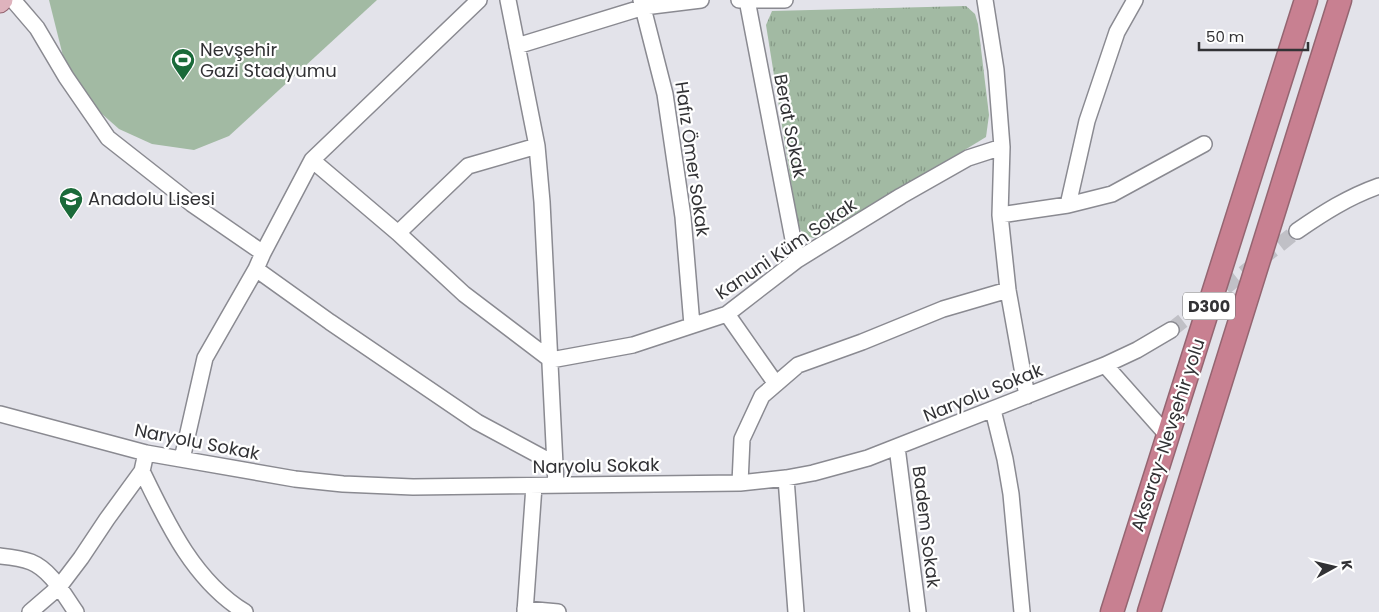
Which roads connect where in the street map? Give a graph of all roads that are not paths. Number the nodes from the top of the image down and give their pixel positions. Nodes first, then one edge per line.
1 (3, 0) edge
2 (13, 0) edge
3 (479, 0) edge
4 (508, 0) edge
5 (701, 0) edge
6 (744, 0) edge
7 (785, 0) edge
8 (985, 0) edge
9 (1135, 0) edge
10 (1306, 0) edge
11 (1340, 0) edge
12 (0, 3) edge
13 (643, 4) edge
14 (517, 46) junction
15 (1204, 144) dead end
16 (537, 146) junction
17 (1002, 147) junction
18 (312, 160) junction
19 (1379, 186) edge
20 (1068, 205) junction
21 (1000, 215) junction
22 (1297, 231) tunnel mouth
23 (398, 233) junction
24 (263, 253) junction
25 (797, 260) junction
26 (256, 270) junction
27 (1008, 290) junction
28 (727, 314) junction
29 (692, 325) junction
30 (1172, 330) tunnel mouth
31 (551, 360) junction
32 (1105, 365) junction
33 (776, 384) junction
34 (1027, 396) junction
35 (993, 410) junction
36 (0, 414) edge
37 (1168, 436) junction
38 (897, 448) junction
39 (146, 453) junction
40 (182, 459) junction
41 (556, 464) junction
42 (142, 471) junction
43 (786, 478) junction
44 (740, 483) junction
45 (556, 485) junction
46 (534, 486) junction
47 (0, 556) edge
48 (59, 587) junction
49 (240, 611) edge
50 (525, 611) edge
51 (30, 612) edge
52 (76, 612) edge
53 (558, 612) edge
54 (796, 612) edge
55 (918, 612) edge
56 (1022, 612) edge
57 (1112, 612) edge
58 (1149, 612) edge

1 - 12 main road
2 - 24 street
3 - 18 street
4 - 14 street
5 - 13 street
6 - 7 street
6 - 25 street, Berat Sokak
8 - 17 street
9 - 20 street
10 - 37 highway, Aksaray-Nevşehir yolu / D300
11 - 58 highway, Aksaray-Nevşehir yolu / D300
13 - 14 street
13 - 29 street, Hafız Ömer Sokak
14 - 16 street
15 - 20 street
16 - 23 street
16 - 31 street
17 - 21 street
17 - 25 street, Kanuni Küm Sokak
18 - 23 street
18 - 24 street
19 - 22 street
20 - 21 street
21 - 27 street
23 - 31 street
24 - 26 street
25 - 28 street, Kanuni Küm Sokak
26 - 40 street
26 - 41 street
27 - 33 street
27 - 34 street
28 - 29 street, Kanuni Küm Sokak
28 - 33 street
29 - 31 street, Kanuni Küm Sokak
30 - 32 street, Naryolu Sokak
31 - 41 street
32 - 34 street, Naryolu Sokak
32 - 37 street
33 - 44 street
34 - 35 street, Naryolu Sokak
35 - 38 street, Naryolu Sokak
35 - 56 street
36 - 39 street, Naryolu Sokak
37 - 57 highway, Aksaray-Nevşehir yolu / D300
38 - 43 street, Naryolu Sokak
38 - 55 street, Badem Sokak
39 - 40 street, Naryolu Sokak
39 - 42 street
40 - 46 street, Naryolu Sokak
41 - 45 street
42 - 48 street
42 - 49 street
43 - 44 street, Naryolu Sokak
43 - 54 street
44 - 45 street, Naryolu Sokak
45 - 46 street, Naryolu Sokak
46 - 50 street
47 - 48 street
48 - 51 street
48 - 52 street
50 - 53 street

